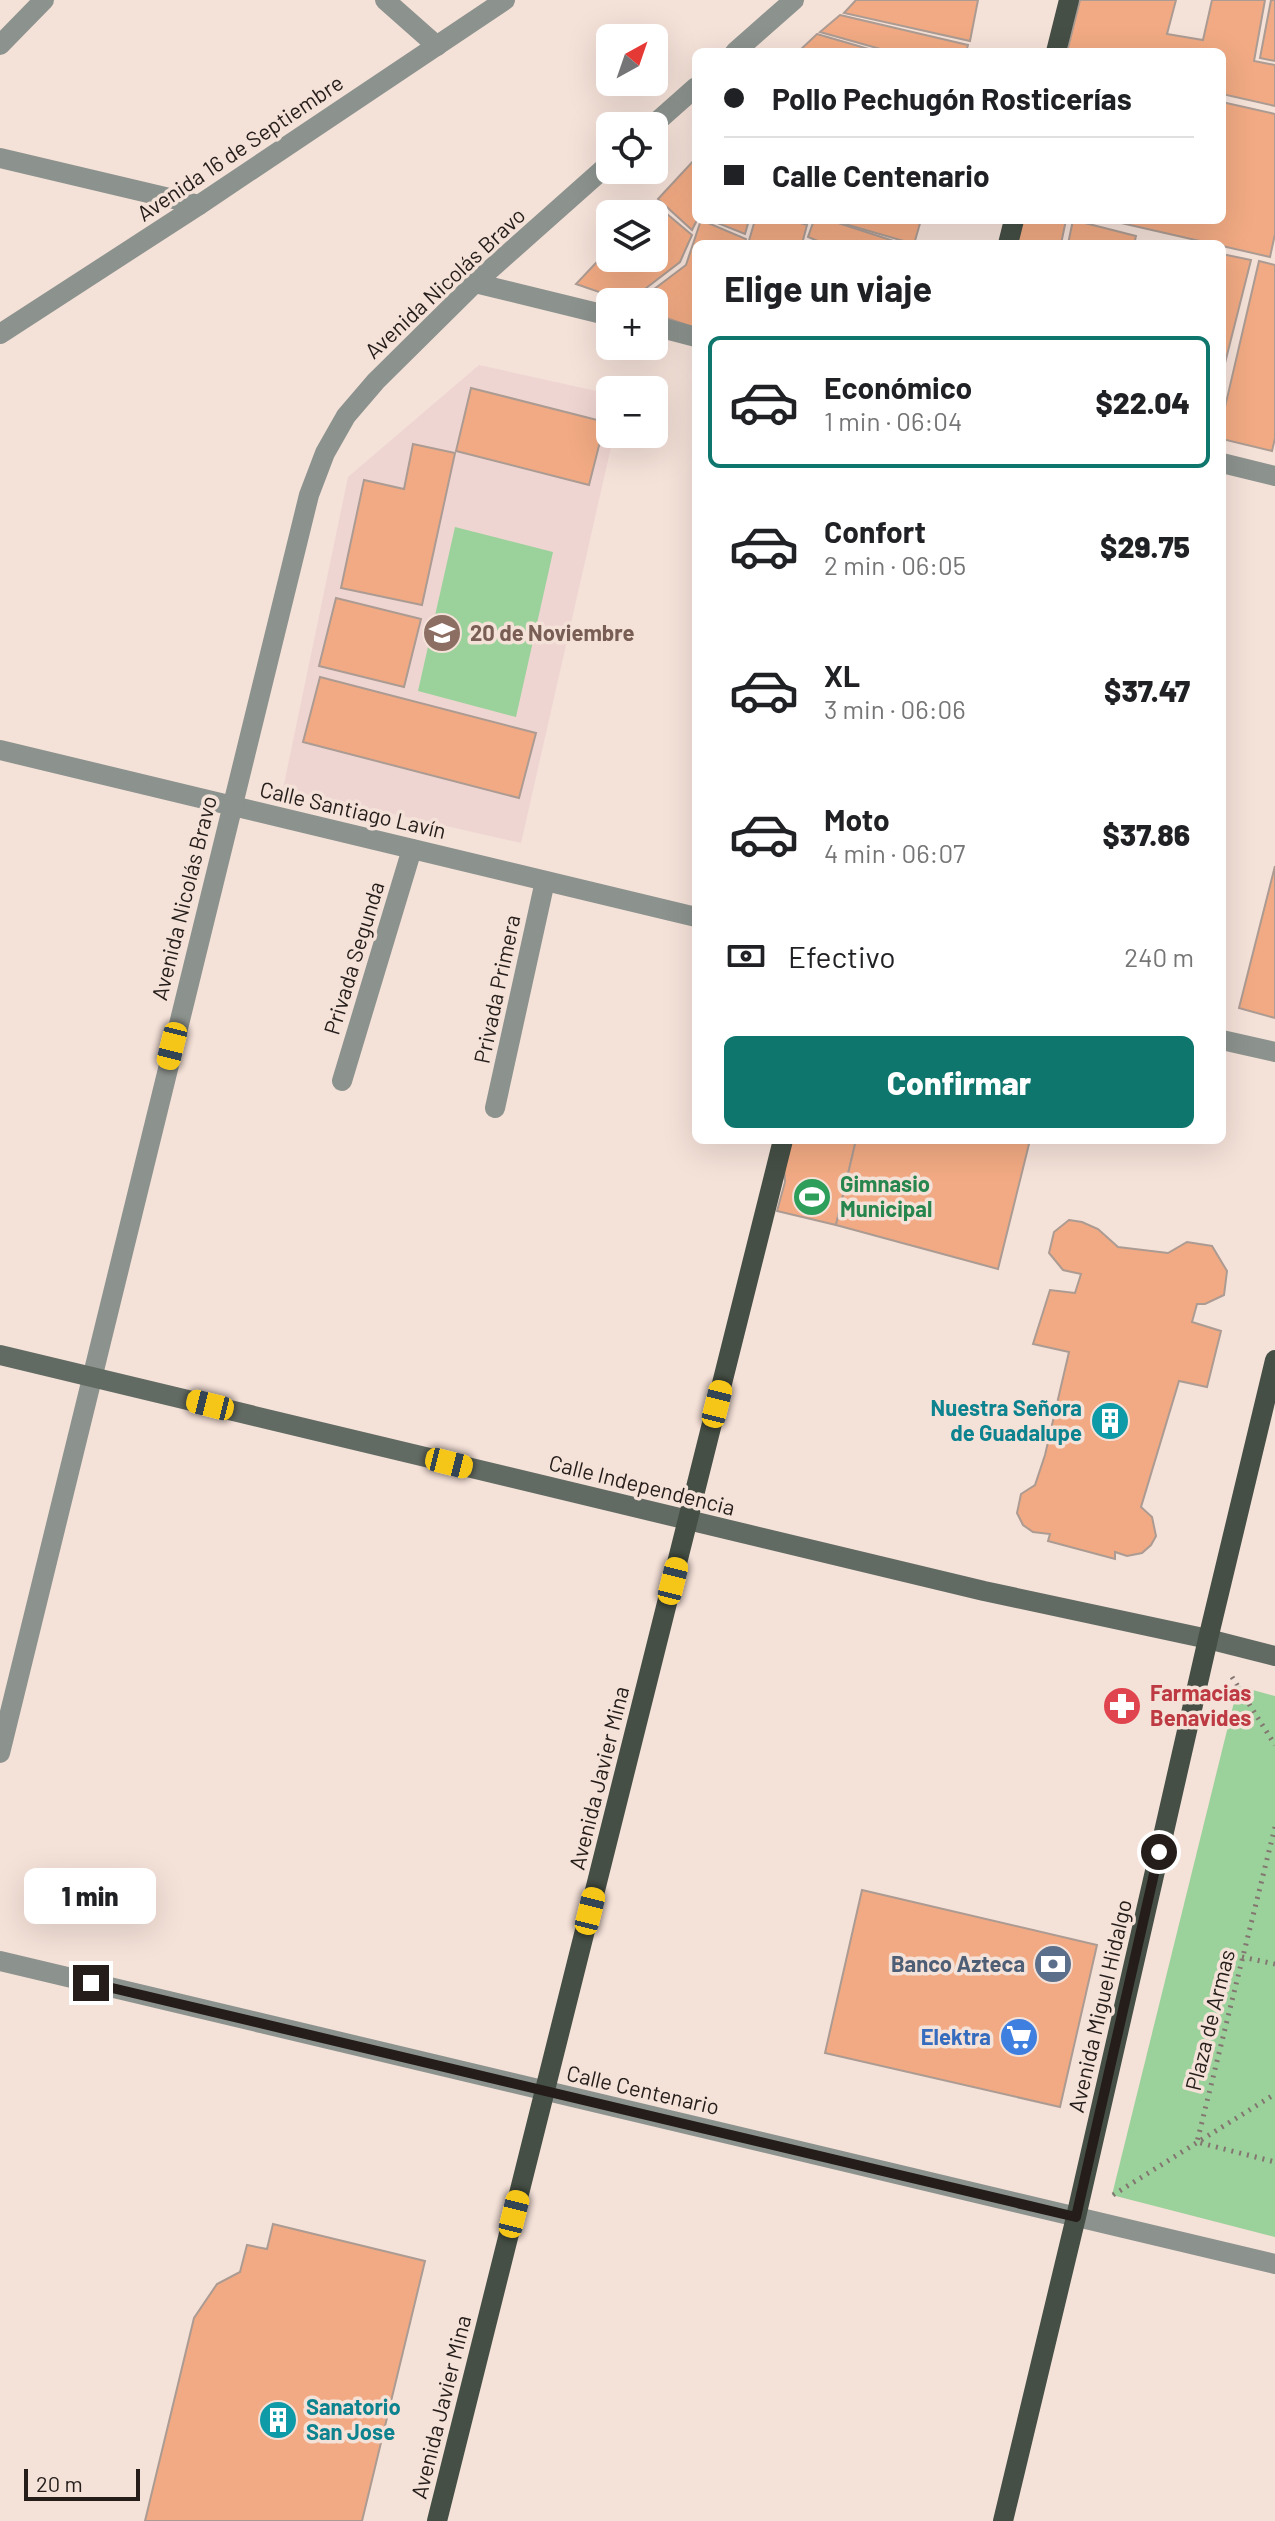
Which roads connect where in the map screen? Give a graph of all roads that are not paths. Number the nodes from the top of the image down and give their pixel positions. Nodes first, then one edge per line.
1 (44, 0) edge
2 (385, 0) edge
3 (505, 0) edge
4 (794, 0) edge
5 (1069, 0) edge
6 (0, 45) edge
7 (437, 46) junction
8 (740, 48) edge
9 (1057, 48) edge
10 (692, 91) edge
11 (668, 112) edge
12 (0, 158) edge
13 (596, 175) edge
14 (199, 205) junction
15 (475, 283) junction
16 (596, 313) edge
17 (668, 330) edge
18 (0, 334) edge
19 (692, 336) edge
20 (1226, 464) edge
21 (1275, 476) edge
22 (0, 750) edge
23 (232, 806) junction
24 (412, 849) junction
25 (545, 881) junction
26 (692, 916) edge
27 (1226, 1041) edge
28 (1275, 1052) edge
29 (342, 1081) dead end
30 (495, 1108) dead end
31 (782, 1144) edge
32 (0, 1355) edge
33 (1275, 1360) edge
34 (91, 1377) junction
35 (688, 1521) junction
36 (1208, 1639) junction
37 (1275, 1656) edge
38 (0, 1753) edge
39 (0, 1961) edge
40 (545, 2091) junction
41 (1076, 2217) junction
42 (1275, 2264) edge
43 (437, 2521) edge
44 (1003, 2521) edge

1 - 6 street
2 - 7 street
3 - 7 street, Avenida 16 de Septiembre
4 - 8 street
5 - 9 main road
7 - 14 street, Avenida 16 de Septiembre
10 - 11 street
12 - 14 street
13 - 15 street, Avenida Nicolás Bravo
14 - 18 street, Avenida 16 de Septiembre
15 - 16 street
15 - 23 street, Avenida Nicolás Bravo
17 - 19 street
20 - 21 street
22 - 23 street, Calle Santiago Lavín
23 - 24 street, Calle Santiago Lavín
23 - 34 street, Avenida Nicolás Bravo
24 - 25 street, Calle Santiago Lavín
24 - 29 street, Privada Segunda
25 - 26 street, Calle Santiago Lavín
25 - 30 street, Privada Primera
27 - 28 street
31 - 35 main road, Avenida Javier Mina
32 - 34 main road, Calle Independencia
33 - 36 main road, Avenida Miguel Hidalgo
34 - 35 main road, Calle Independencia
34 - 38 street, Avenida Nicolás Bravo
35 - 36 main road, Calle Independencia
35 - 40 main road, Avenida Javier Mina
36 - 37 main road, Calle Independencia
36 - 41 main road, Avenida Miguel Hidalgo
39 - 40 street, Calle Centenario
40 - 41 street, Calle Centenario
40 - 43 main road, Avenida Javier Mina
41 - 42 street, Calle Centenario
41 - 44 main road, Avenida Miguel Hidalgo

